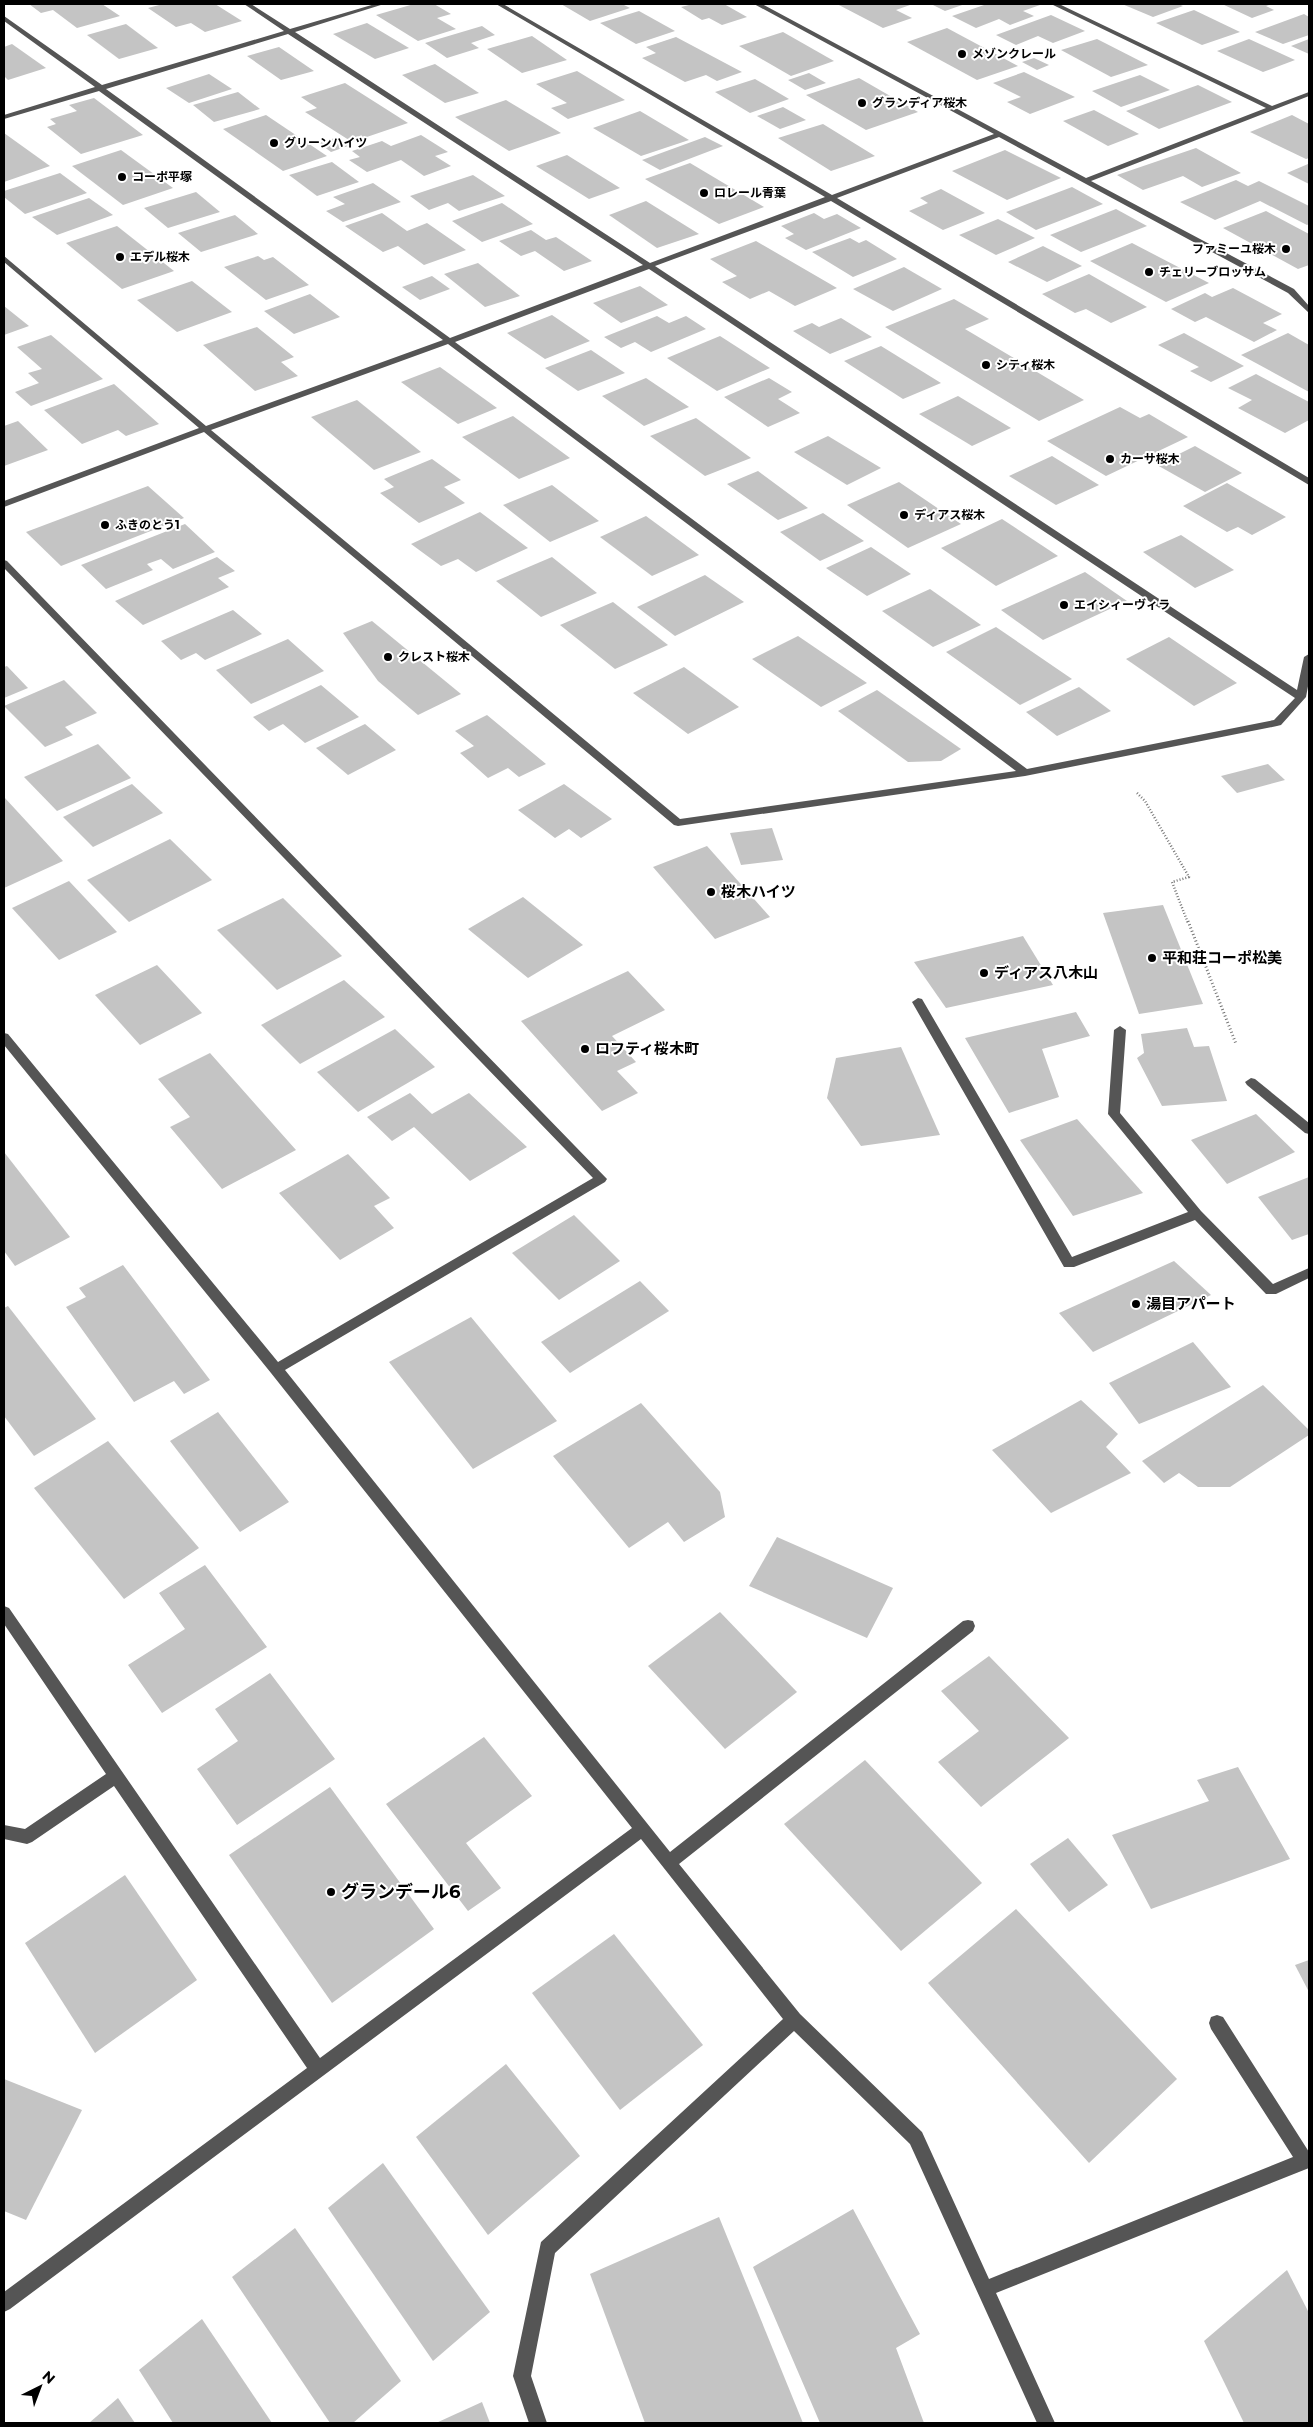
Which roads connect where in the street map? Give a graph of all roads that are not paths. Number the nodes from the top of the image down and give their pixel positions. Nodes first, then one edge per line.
1 (247, 4) edge
2 (381, 4) edge
3 (499, 4) edge
4 (758, 4) edge
5 (1054, 4) edge
6 (4, 18) edge
7 (289, 31) junction
8 (100, 89) junction
9 (1309, 94) edge
10 (1271, 108) junction
11 (4, 117) edge
12 (1001, 134) junction
13 (1086, 180) junction
14 (832, 198) junction
15 (4, 258) edge
16 (648, 266) junction
17 (1309, 312) edge
18 (449, 341) junction
19 (205, 429) junction
20 (1309, 482) edge
21 (4, 504) edge
22 (4, 563) edge
23 (1309, 657) edge
24 (1301, 697) junction
25 (1025, 773) junction
26 (918, 1002) dead end
27 (1120, 1030) dead end
28 (4, 1037) edge
29 (1251, 1082) road end
30 (1309, 1130) edge
31 (1197, 1214) junction
32 (1309, 1273) edge
33 (276, 1369) junction
34 (4, 1612) edge
35 (968, 1626) dead end
36 (117, 1775) junction
37 (641, 1830) junction
38 (4, 1832) edge
39 (668, 1863) junction
40 (794, 2020) junction
41 (1217, 2023) dead end
42 (318, 2070) junction
43 (986, 2289) junction
44 (4, 2303) edge
45 (538, 2423) edge
46 (1046, 2423) edge

1 - 7 street
2 - 7 street
3 - 14 street
4 - 12 street
5 - 10 street
6 - 8 street
7 - 8 street
7 - 16 street
8 - 11 street
8 - 18 street
9 - 10 street
10 - 13 street
12 - 13 street
12 - 14 street
13 - 17 street
14 - 16 street
14 - 20 street
15 - 19 street
16 - 18 street
16 - 24 street
18 - 19 street
18 - 25 street
19 - 21 street
19 - 25 street
22 - 33 street
23 - 24 street
24 - 25 street
26 - 31 street
27 - 31 street
28 - 33 street
29 - 30 street
31 - 32 street
33 - 37 street
34 - 36 street
35 - 39 street
36 - 38 street
36 - 42 street
37 - 39 street
37 - 42 street
39 - 40 street
40 - 43 street
40 - 45 street
41 - 43 street
42 - 44 street
43 - 46 street

